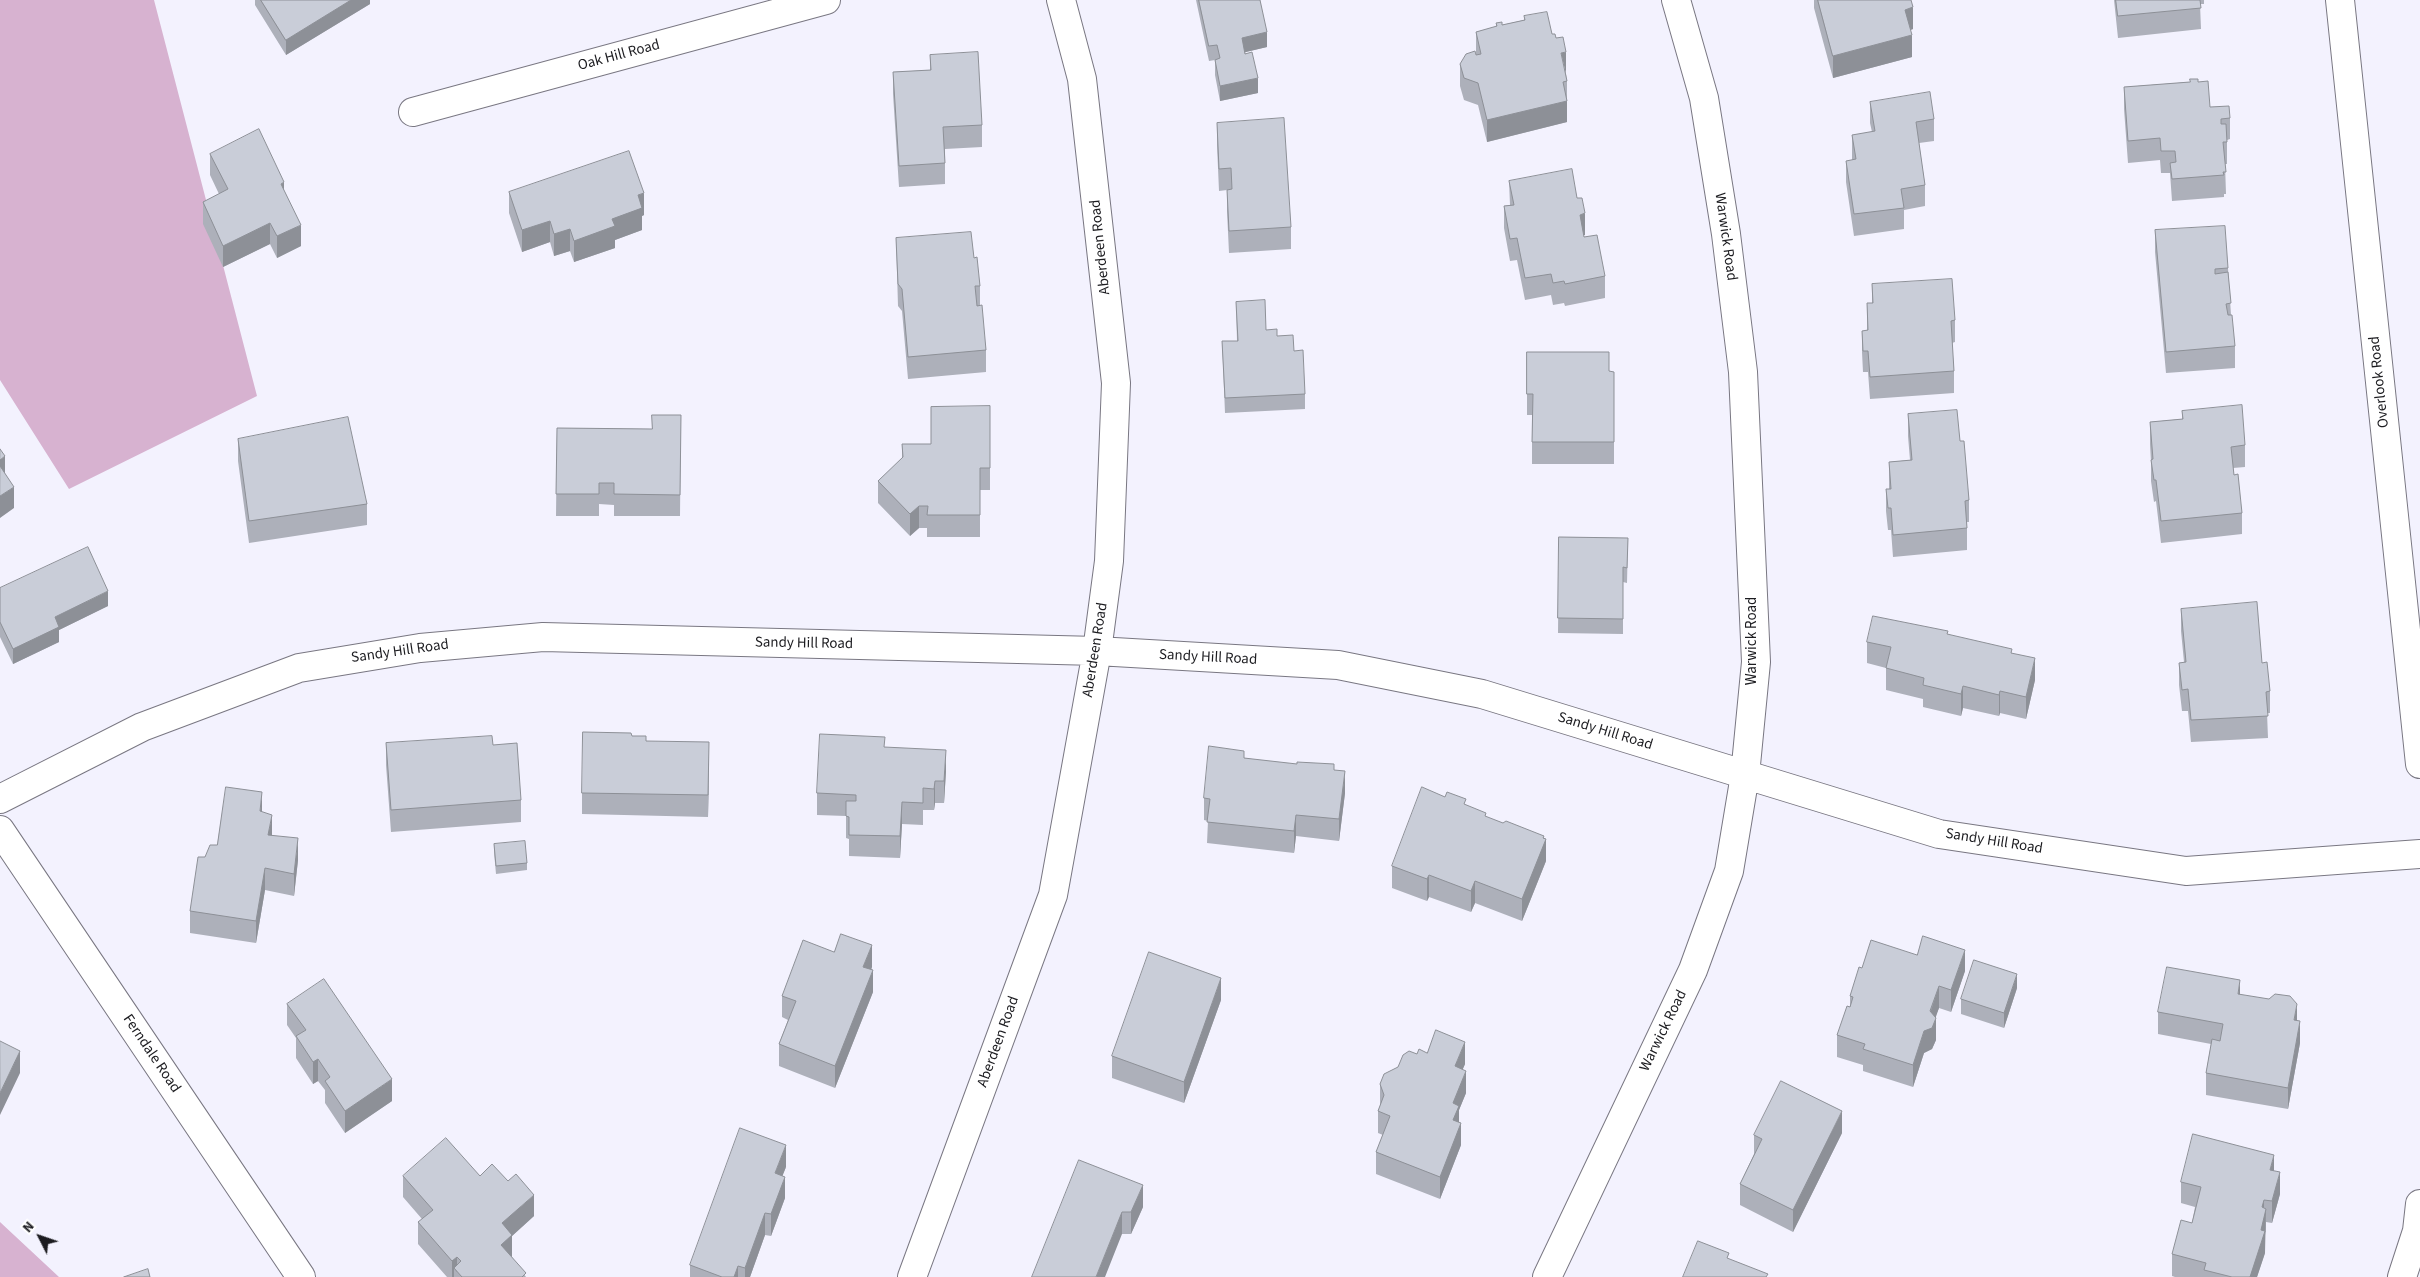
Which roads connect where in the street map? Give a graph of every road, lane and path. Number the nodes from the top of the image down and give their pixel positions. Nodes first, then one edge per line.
1 (826, 0) edge
2 (1061, 0) edge
3 (1676, 0) edge
4 (2340, 0) edge
5 (413, 112) dead end
6 (1097, 651) junction
7 (2420, 764) edge
8 (1746, 776) junction
9 (0, 799) edge
10 (0, 830) edge
11 (2420, 854) edge
12 (2420, 1204) edge
13 (279, 1245) junction
14 (286, 1277) edge
15 (301, 1277) edge
16 (912, 1277) edge
17 (1547, 1277) edge
18 (2402, 1277) edge

1 - 5 street, Oak Hill Road
2 - 6 street, Aberdeen Road
3 - 8 street, Warwick Road
4 - 7 street, Overlook Road
6 - 8 street, Sandy Hill Road
6 - 9 street, Sandy Hill Road
6 - 16 street, Aberdeen Road
8 - 11 street, Sandy Hill Road
8 - 17 street, Warwick Road
10 - 13 street, Ferndale Road
12 - 18 street
13 - 14 street
13 - 15 street, Ferndale Road

